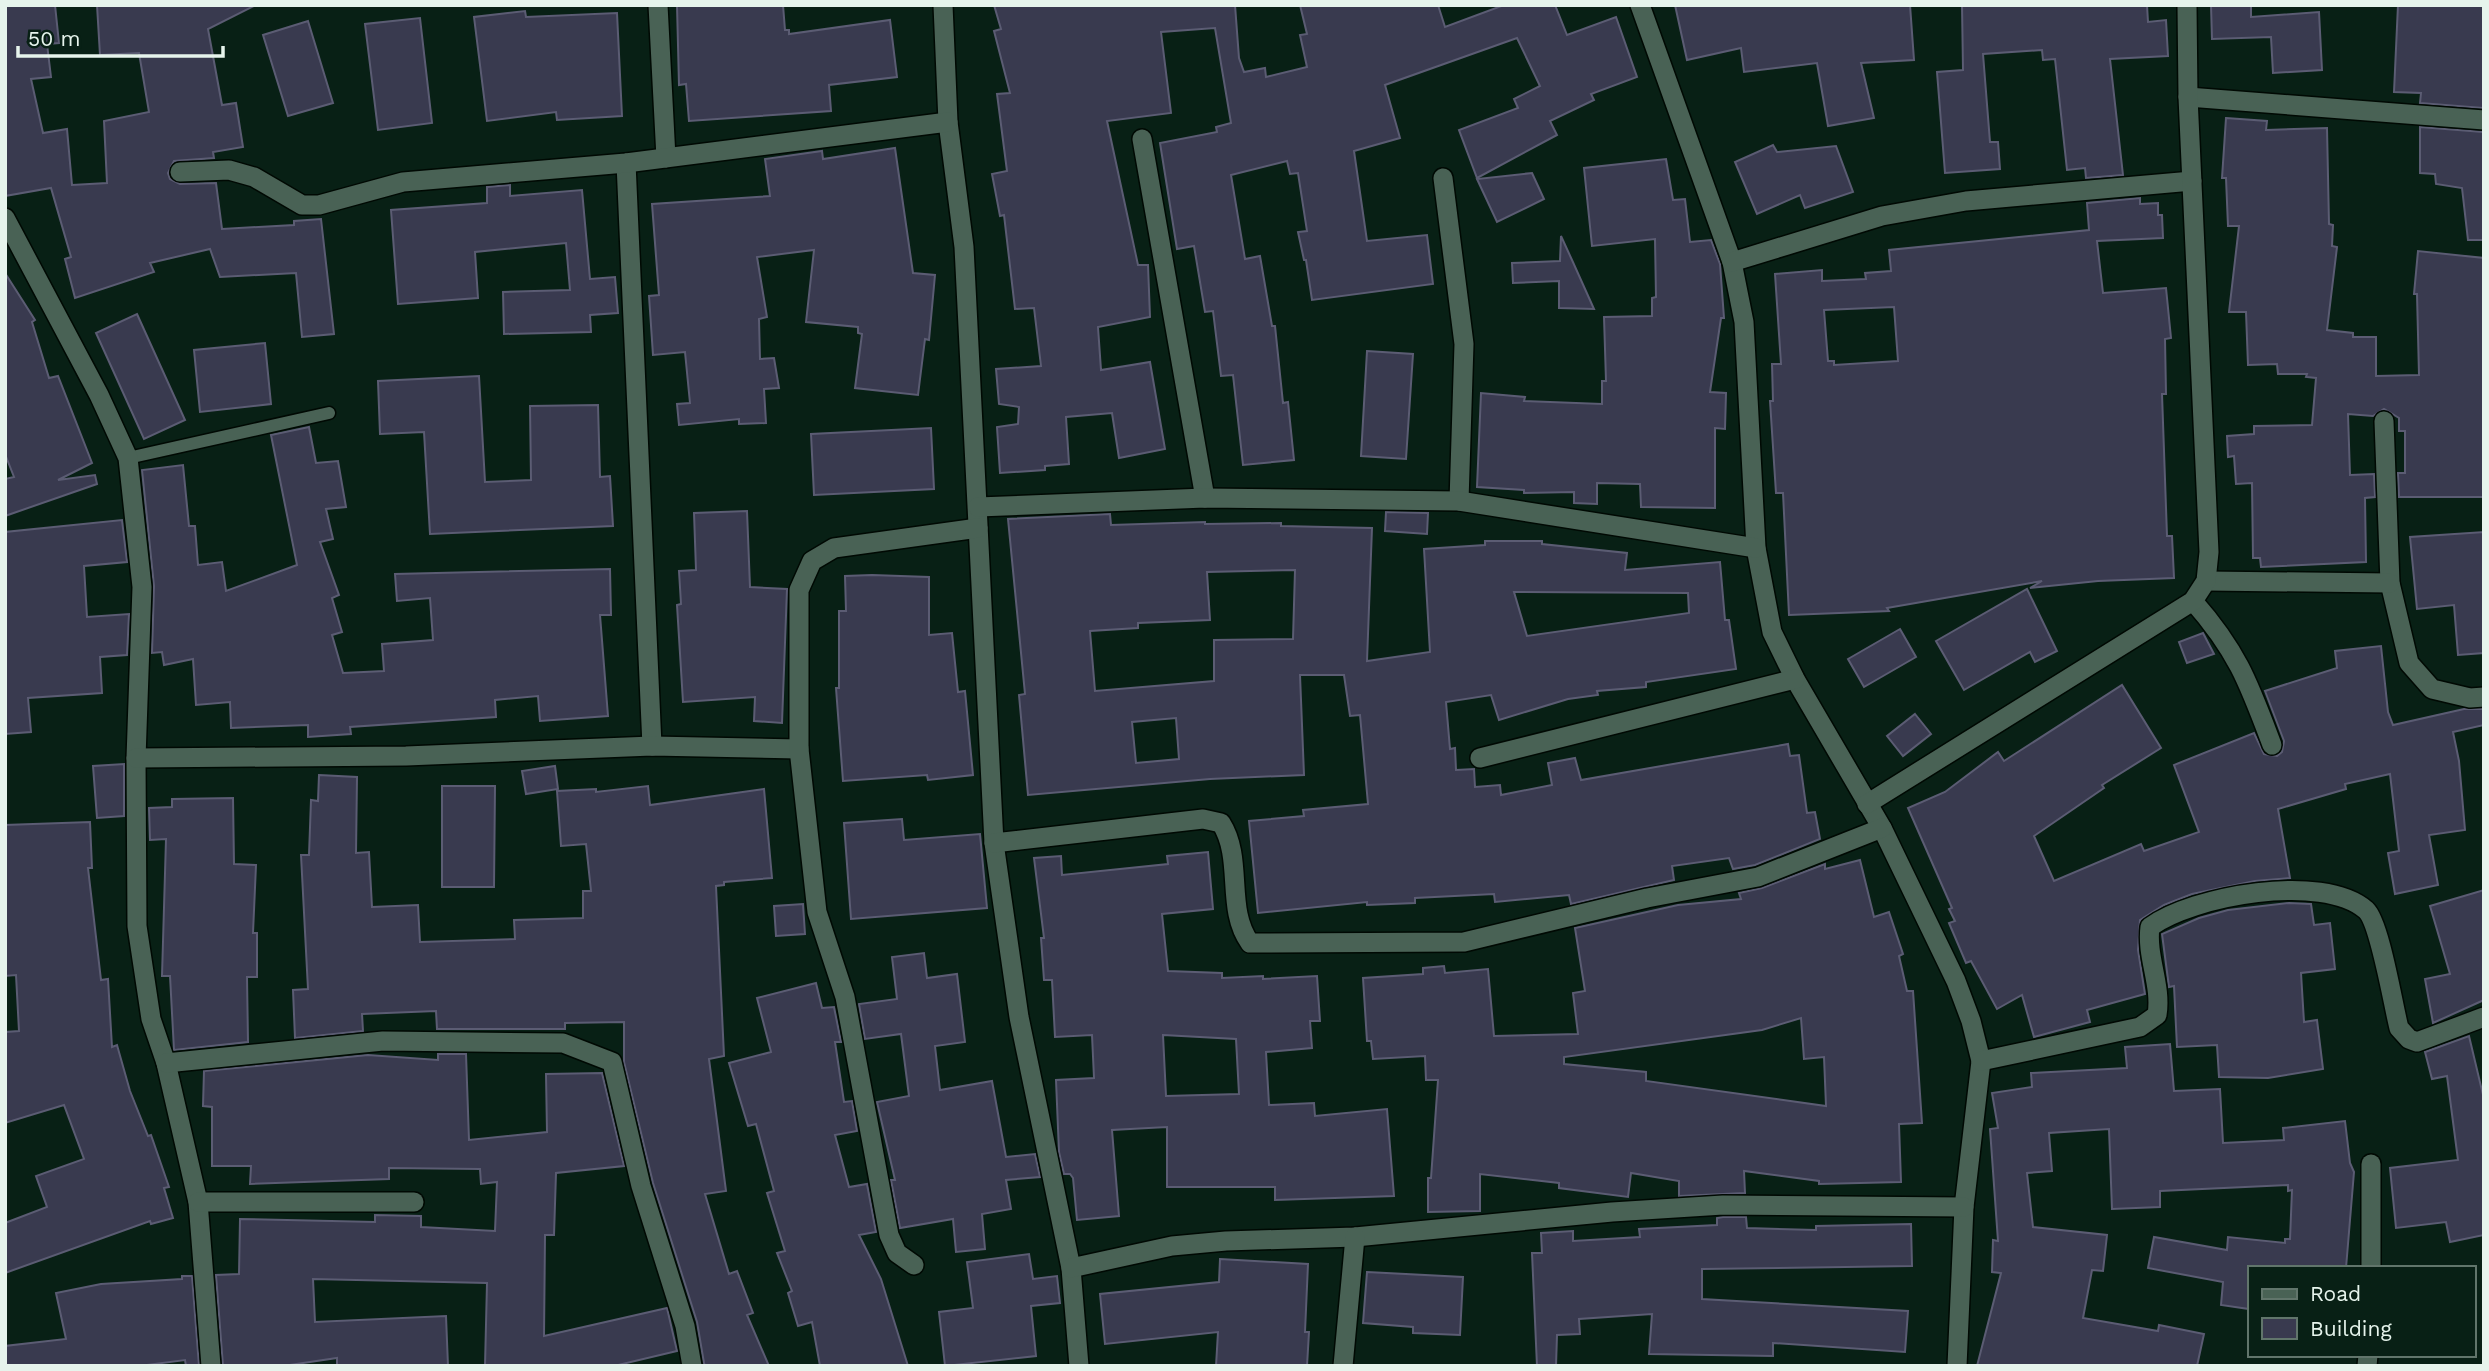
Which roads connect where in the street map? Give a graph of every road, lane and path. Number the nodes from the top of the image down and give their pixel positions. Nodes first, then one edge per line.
1 (659, 5) edge
2 (943, 5) edge
3 (1640, 5) edge
4 (2187, 5) edge
5 (2188, 97) junction
6 (2484, 120) edge
7 (948, 122) junction
8 (1142, 139) dead end
9 (666, 158) junction
10 (626, 163) junction
11 (180, 172) dead end
12 (1443, 178) dead end
13 (2192, 181) junction
14 (5, 218) edge
15 (1732, 262) junction
16 (329, 413) dead end
17 (2384, 421) dead end
18 (128, 458) junction
19 (1205, 498) junction
20 (1459, 501) junction
21 (978, 507) junction
22 (978, 528) junction
23 (1756, 548) junction
24 (2206, 581) junction
25 (2390, 583) junction
26 (2193, 601) junction
27 (1796, 680) junction
28 (2484, 696) edge
29 (652, 746) junction
30 (2272, 746) dead end
31 (799, 749) junction
32 (136, 758) junction
33 (1480, 758) dead end
34 (1867, 804) junction
35 (1882, 828) junction
36 (993, 844) junction
37 (2484, 1017) edge
38 (1981, 1061) junction
39 (166, 1063) junction
40 (2371, 1164) dead end
41 (198, 1202) junction
42 (414, 1202) dead end
43 (1964, 1207) junction
44 (1355, 1237) junction
45 (914, 1265) dead end
46 (2371, 1266) edge
47 (1071, 1268) junction
48 (211, 1366) edge
49 (692, 1366) edge
50 (1079, 1366) edge
51 (1343, 1366) edge
52 (1957, 1366) edge

1 - 9 street
2 - 7 street
3 - 15 street
4 - 5 street
5 - 6 street
5 - 13 street
7 - 9 street
7 - 21 street
8 - 19 street
9 - 10 street
10 - 11 street
10 - 29 street
12 - 20 street
13 - 15 street
13 - 24 street
14 - 18 street
15 - 23 street
16 - 18 lane
17 - 25 street
18 - 32 street
19 - 20 street
19 - 21 street
20 - 23 street
21 - 22 street
22 - 31 street
22 - 36 street
23 - 27 street
24 - 25 street
24 - 26 street
25 - 28 street
26 - 30 street
26 - 34 street
27 - 33 street
27 - 34 street
29 - 31 street
29 - 32 street
31 - 45 street
32 - 39 street
34 - 35 street
35 - 36 street
35 - 38 street
36 - 47 street
37 - 38 street
38 - 43 street
39 - 41 street
39 - 49 street
40 - 46 street
41 - 42 street
41 - 48 street
43 - 44 street
43 - 52 street
44 - 47 street
44 - 51 street
47 - 50 street

